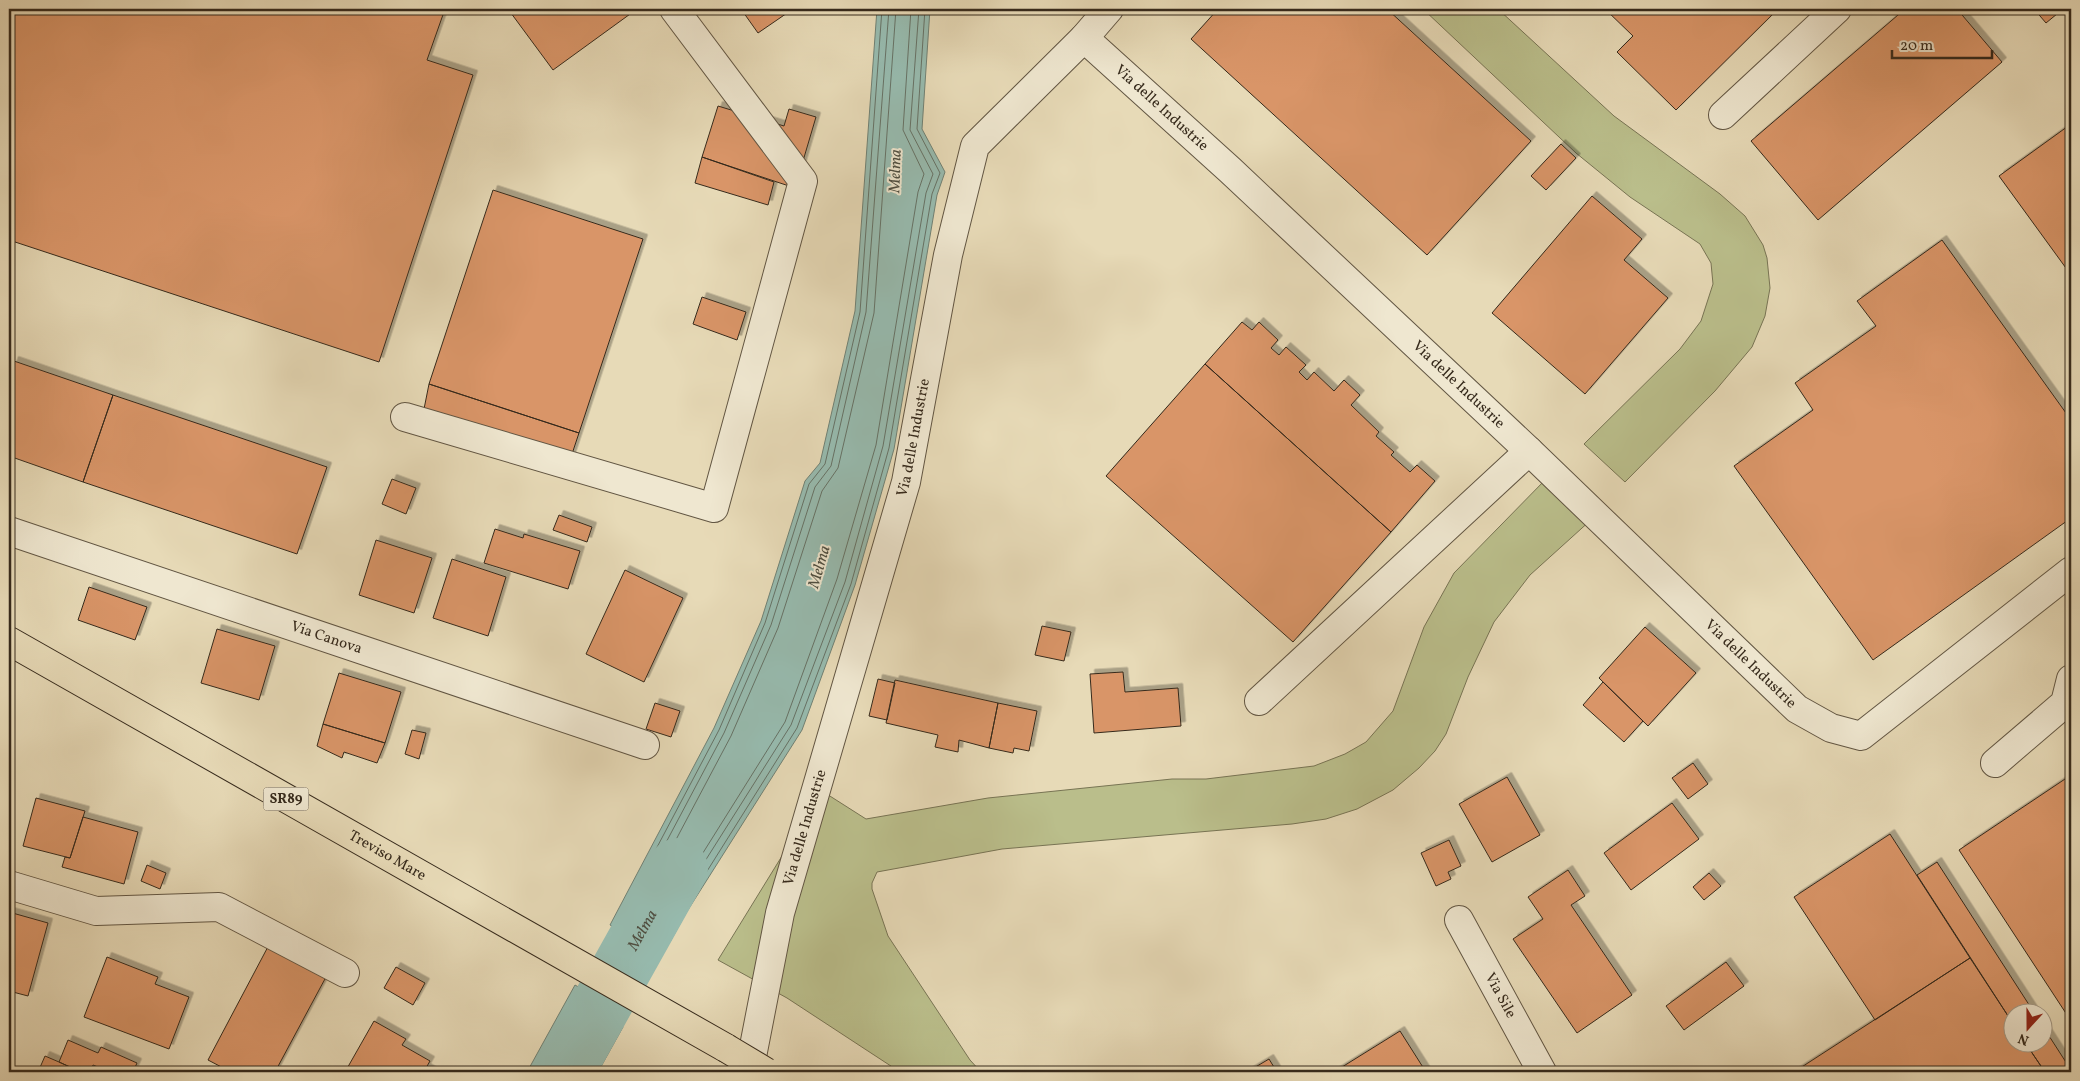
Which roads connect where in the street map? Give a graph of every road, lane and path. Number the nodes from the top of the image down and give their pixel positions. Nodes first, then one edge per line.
1 (674, 9) edge
2 (1109, 9) edge
3 (1837, 9) edge
4 (1084, 38) junction
5 (1723, 115) dead end
6 (405, 417) dead end
7 (1529, 451) junction
8 (9, 531) edge
9 (2071, 571) edge
10 (9, 641) edge
11 (2071, 679) edge
12 (1259, 701) dead end
13 (645, 745) dead end
14 (1995, 762) dead end
15 (9, 885) edge
16 (1459, 920) dead end
17 (345, 973) dead end
18 (749, 1072) edge
19 (766, 1072) edge
20 (1542, 1072) edge

1 - 6 street
2 - 4 street
3 - 5 street
4 - 7 street, Via delle Industrie
4 - 18 street, Via delle Industrie
7 - 9 street, Via delle Industrie
7 - 12 street
8 - 13 street, Via Canova
10 - 19 highway, Treviso Mare / SR89, bridge
11 - 14 street
15 - 17 street
16 - 20 street, Via Sile

